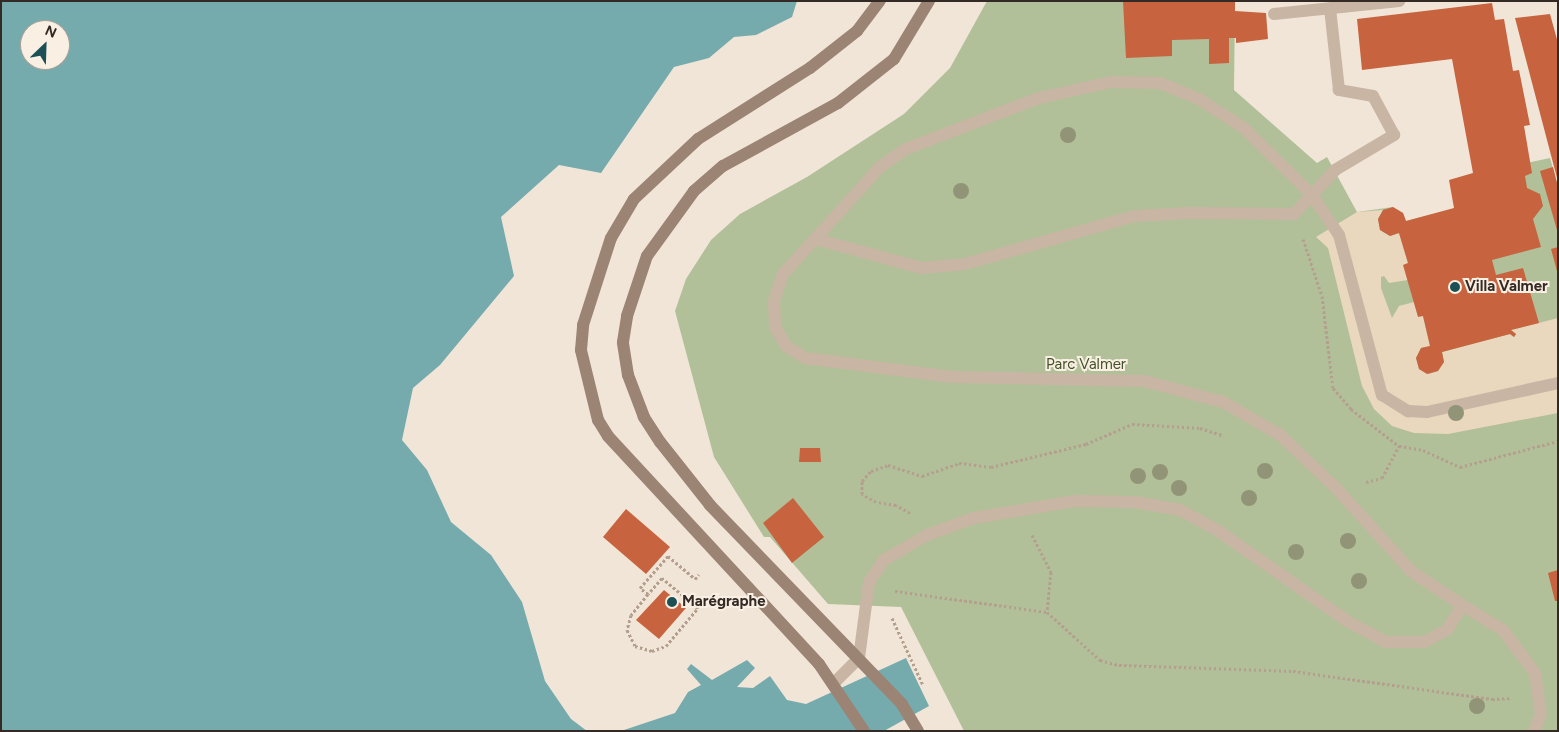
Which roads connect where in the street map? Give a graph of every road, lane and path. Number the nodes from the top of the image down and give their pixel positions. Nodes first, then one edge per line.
1 (880, 1) edge
2 (929, 1) edge
3 (1399, 1) edge
4 (1330, 8) junction
5 (1274, 14) dead end
6 (1312, 195) junction
7 (815, 238) junction
8 (1558, 383) edge
9 (1229, 438) dead end
10 (1558, 441) edge
11 (1399, 446) dead end
12 (1423, 450) dead end
13 (1337, 489) junction
14 (896, 506) dead end
15 (1028, 509) junction
16 (668, 556) dead end
17 (868, 582) junction
18 (648, 594) junction
19 (1462, 605) junction
20 (1047, 612) junction
21 (896, 627) dead end
22 (859, 658) junction
23 (834, 683) junction
24 (927, 693) dead end
25 (1492, 699) dead end
26 (864, 731) edge
27 (918, 731) edge
28 (1534, 731) edge

1 - 23 main road
2 - 22 main road
3 - 4 street
4 - 5 street
4 - 6 street
6 - 7 street
6 - 7 street
6 - 8 street
7 - 13 street
9 - 14 path
10 - 12 path
11 - 13 path
13 - 19 street
15 - 17 street
15 - 19 street
15 - 20 path
16 - 18 path
17 - 20 path
17 - 22 street
18 - 18 path
19 - 28 street
20 - 25 path
21 - 24 path
22 - 23 street
22 - 27 main road
23 - 26 main road

